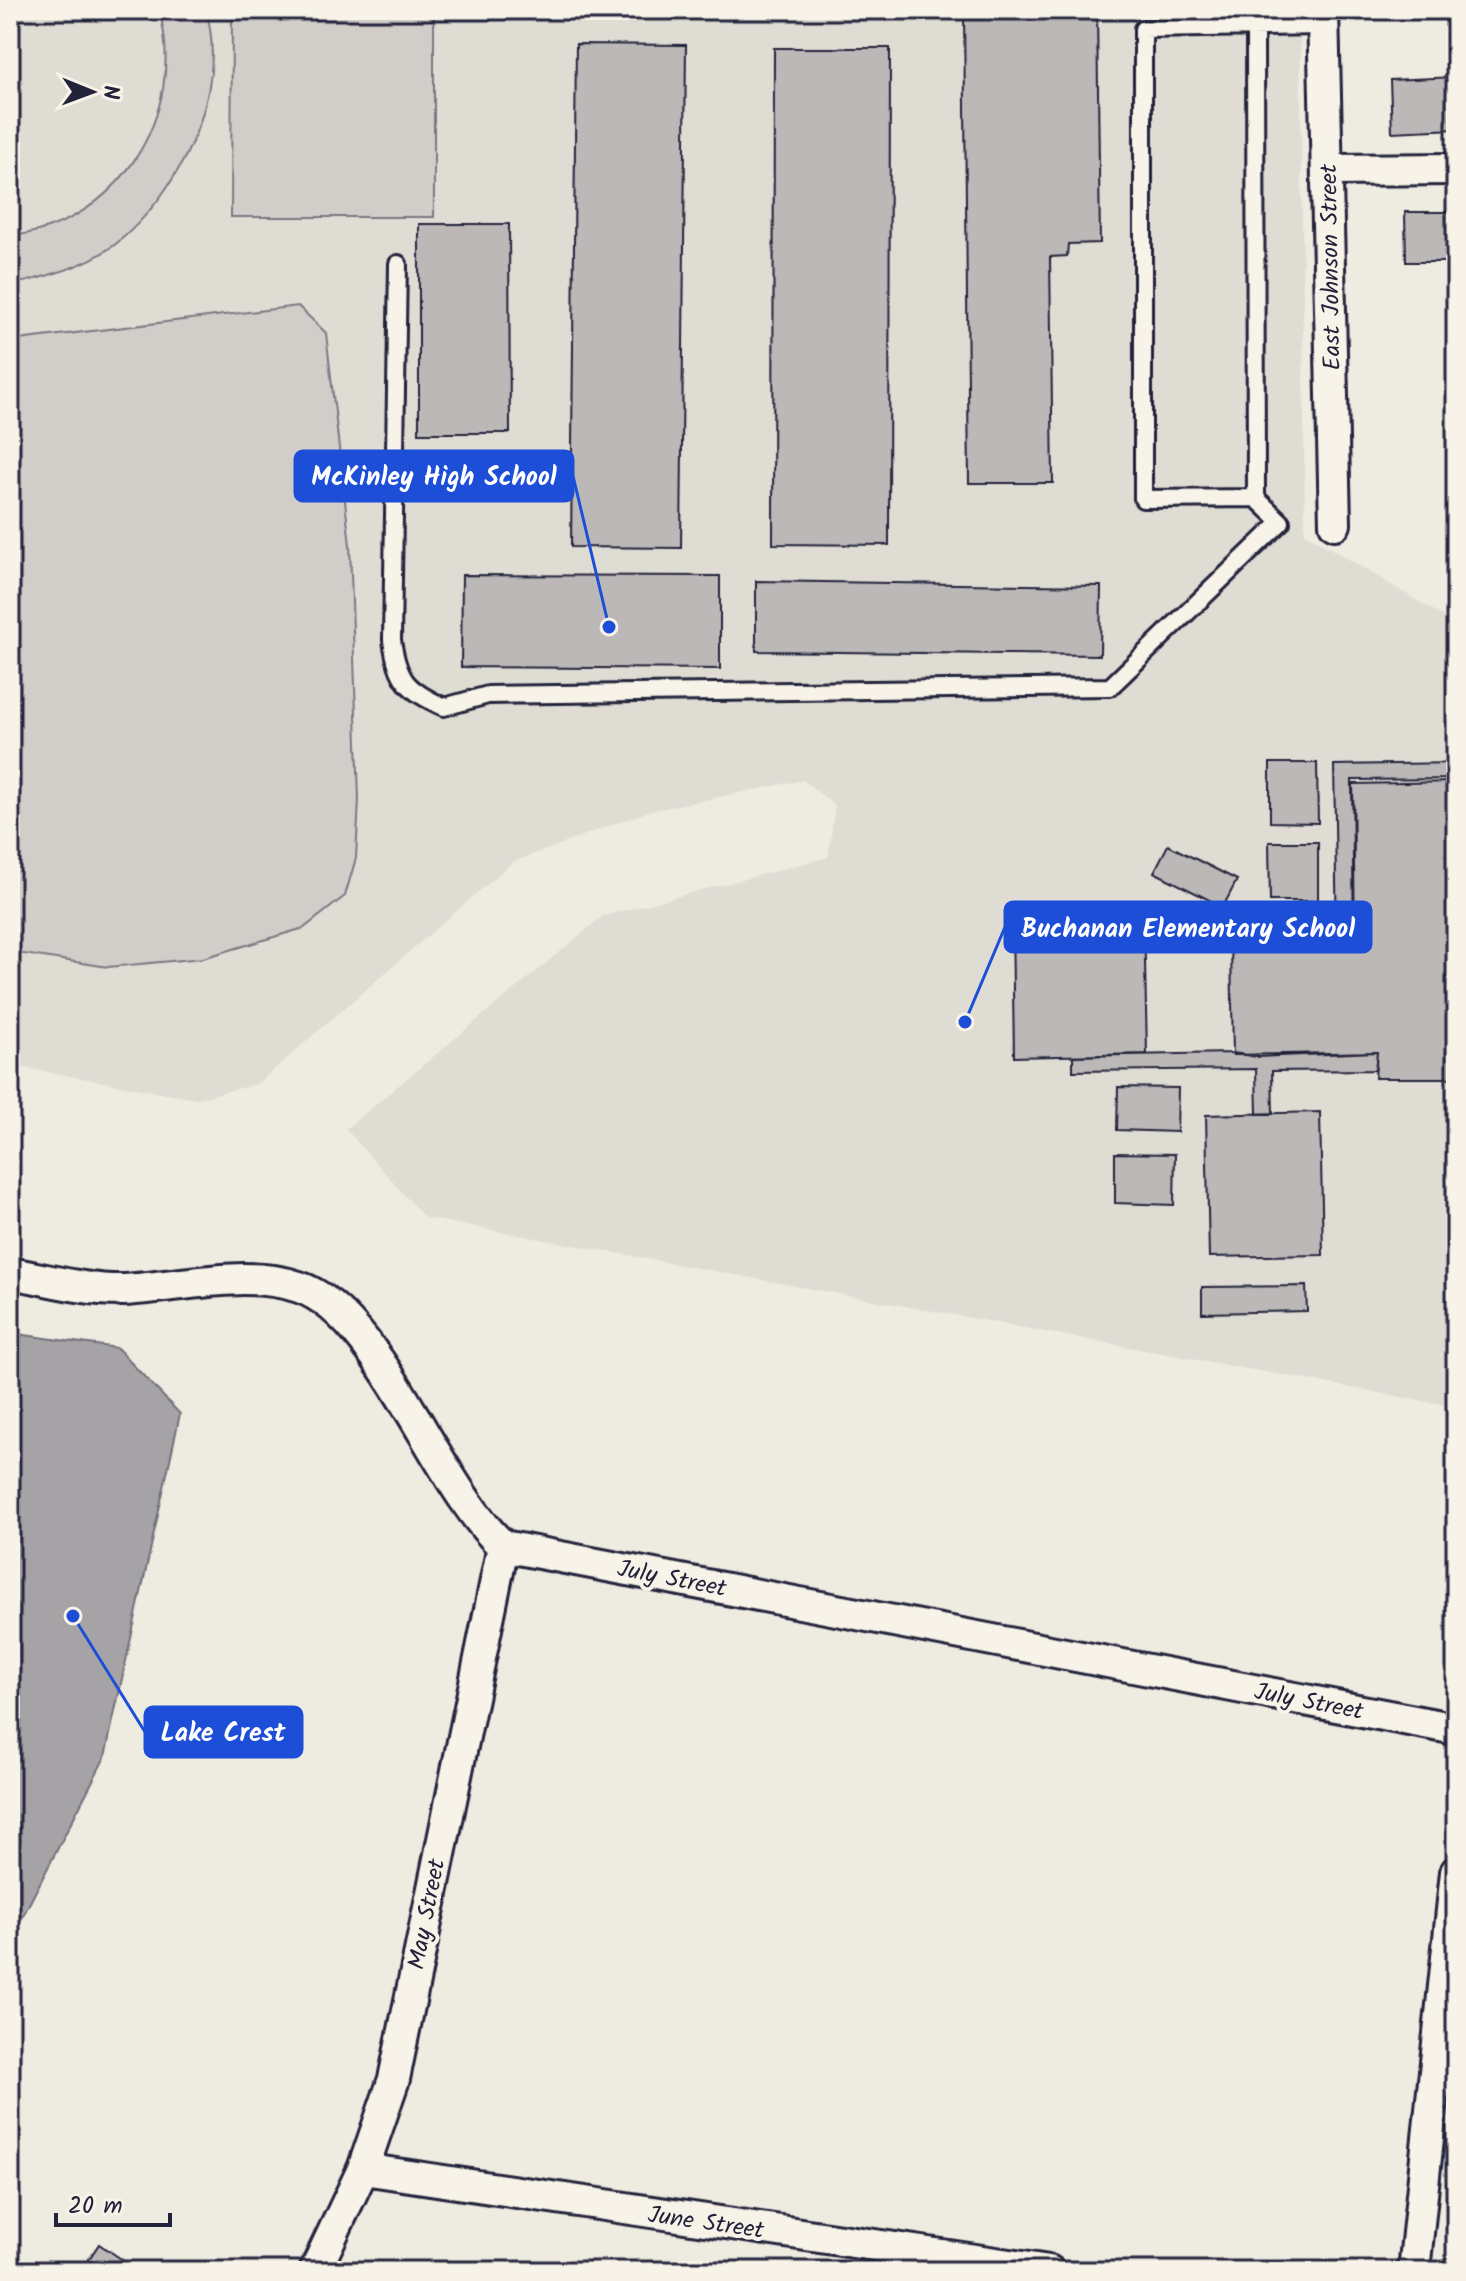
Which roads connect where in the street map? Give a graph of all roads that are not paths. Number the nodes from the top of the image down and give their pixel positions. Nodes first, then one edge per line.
1 (1323, 18) edge
2 (1255, 27) junction
3 (1456, 169) edge
4 (1328, 170) junction
5 (398, 264) dead end
6 (1256, 498) junction
7 (1335, 524) dead end
8 (10, 1273) edge
9 (503, 1546) junction
10 (1456, 1729) edge
11 (1456, 1872) edge
12 (363, 2169) junction
13 (315, 2271) edge
14 (1049, 2271) edge
15 (1414, 2271) edge

1 - 2 lane
1 - 4 street, East Johnson Street
2 - 6 lane
2 - 6 lane
3 - 4 street
4 - 7 street, East Johnson Street
5 - 6 lane
8 - 9 street
9 - 10 street, July Street
9 - 12 street, May Street
11 - 15 street
12 - 13 street, May Street
12 - 14 street, June Street

